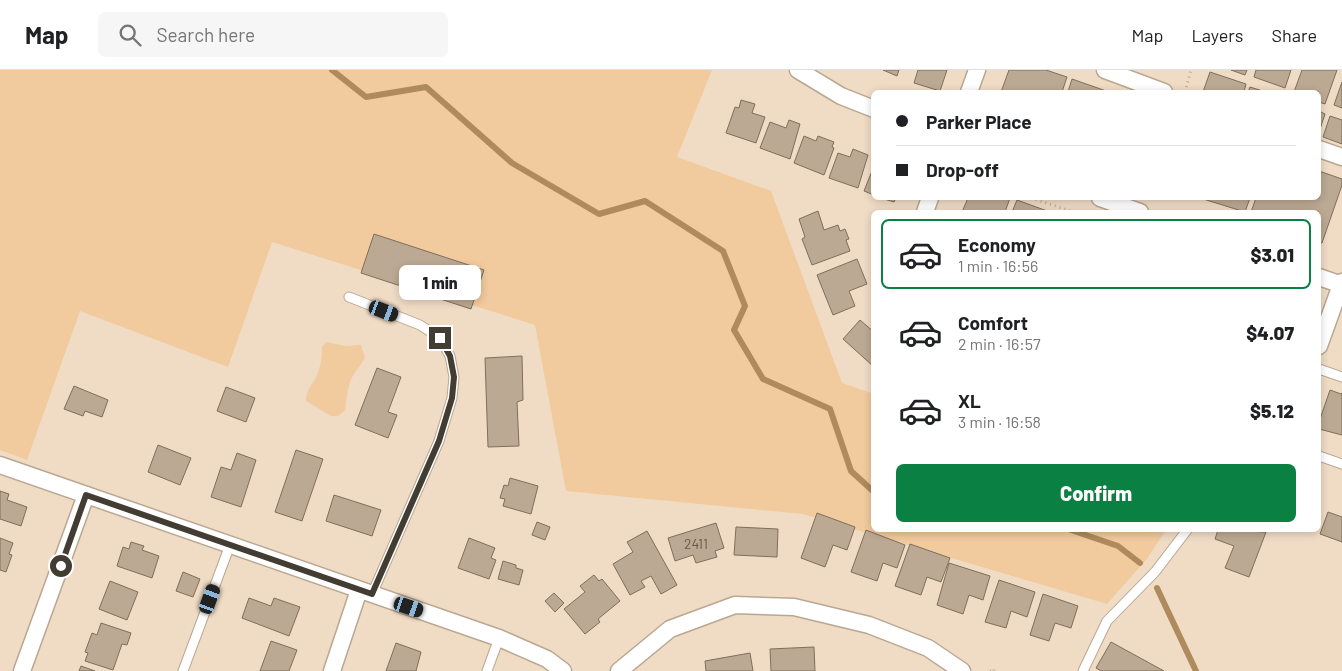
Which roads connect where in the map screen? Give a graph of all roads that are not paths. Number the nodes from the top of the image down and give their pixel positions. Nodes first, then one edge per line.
1 (798, 70) edge
2 (977, 70) edge
3 (1105, 70) edge
4 (970, 90) edge
5 (1159, 90) edge
6 (871, 108) edge
7 (1321, 150) edge
8 (1342, 158) edge
9 (1106, 200) edge
10 (1134, 210) edge
11 (1321, 279) edge
12 (1342, 284) edge
13 (349, 297) dead end
14 (1321, 341) edge
15 (1321, 369) edge
16 (1342, 377) edge
17 (1321, 457) edge
18 (1342, 464) edge
19 (0, 466) edge
20 (86, 495) junction
21 (1185, 532) edge
22 (230, 545) junction
23 (366, 592) junction
24 (499, 638) junction
25 (22, 671) edge
26 (183, 671) edge
27 (332, 671) edge
28 (488, 671) edge
29 (563, 671) edge
30 (619, 671) edge
31 (962, 671) edge
32 (1083, 671) edge

1 - 6 street
2 - 4 street
3 - 5 street
7 - 8 street
9 - 10 street
11 - 12 street
12 - 14 street
13 - 23 lane
15 - 16 lane
17 - 18 lane
19 - 20 street
20 - 22 street
20 - 25 street
21 - 32 lane
22 - 23 street
22 - 26 lane
23 - 24 street
23 - 27 street
24 - 28 lane
24 - 29 street
30 - 31 street

